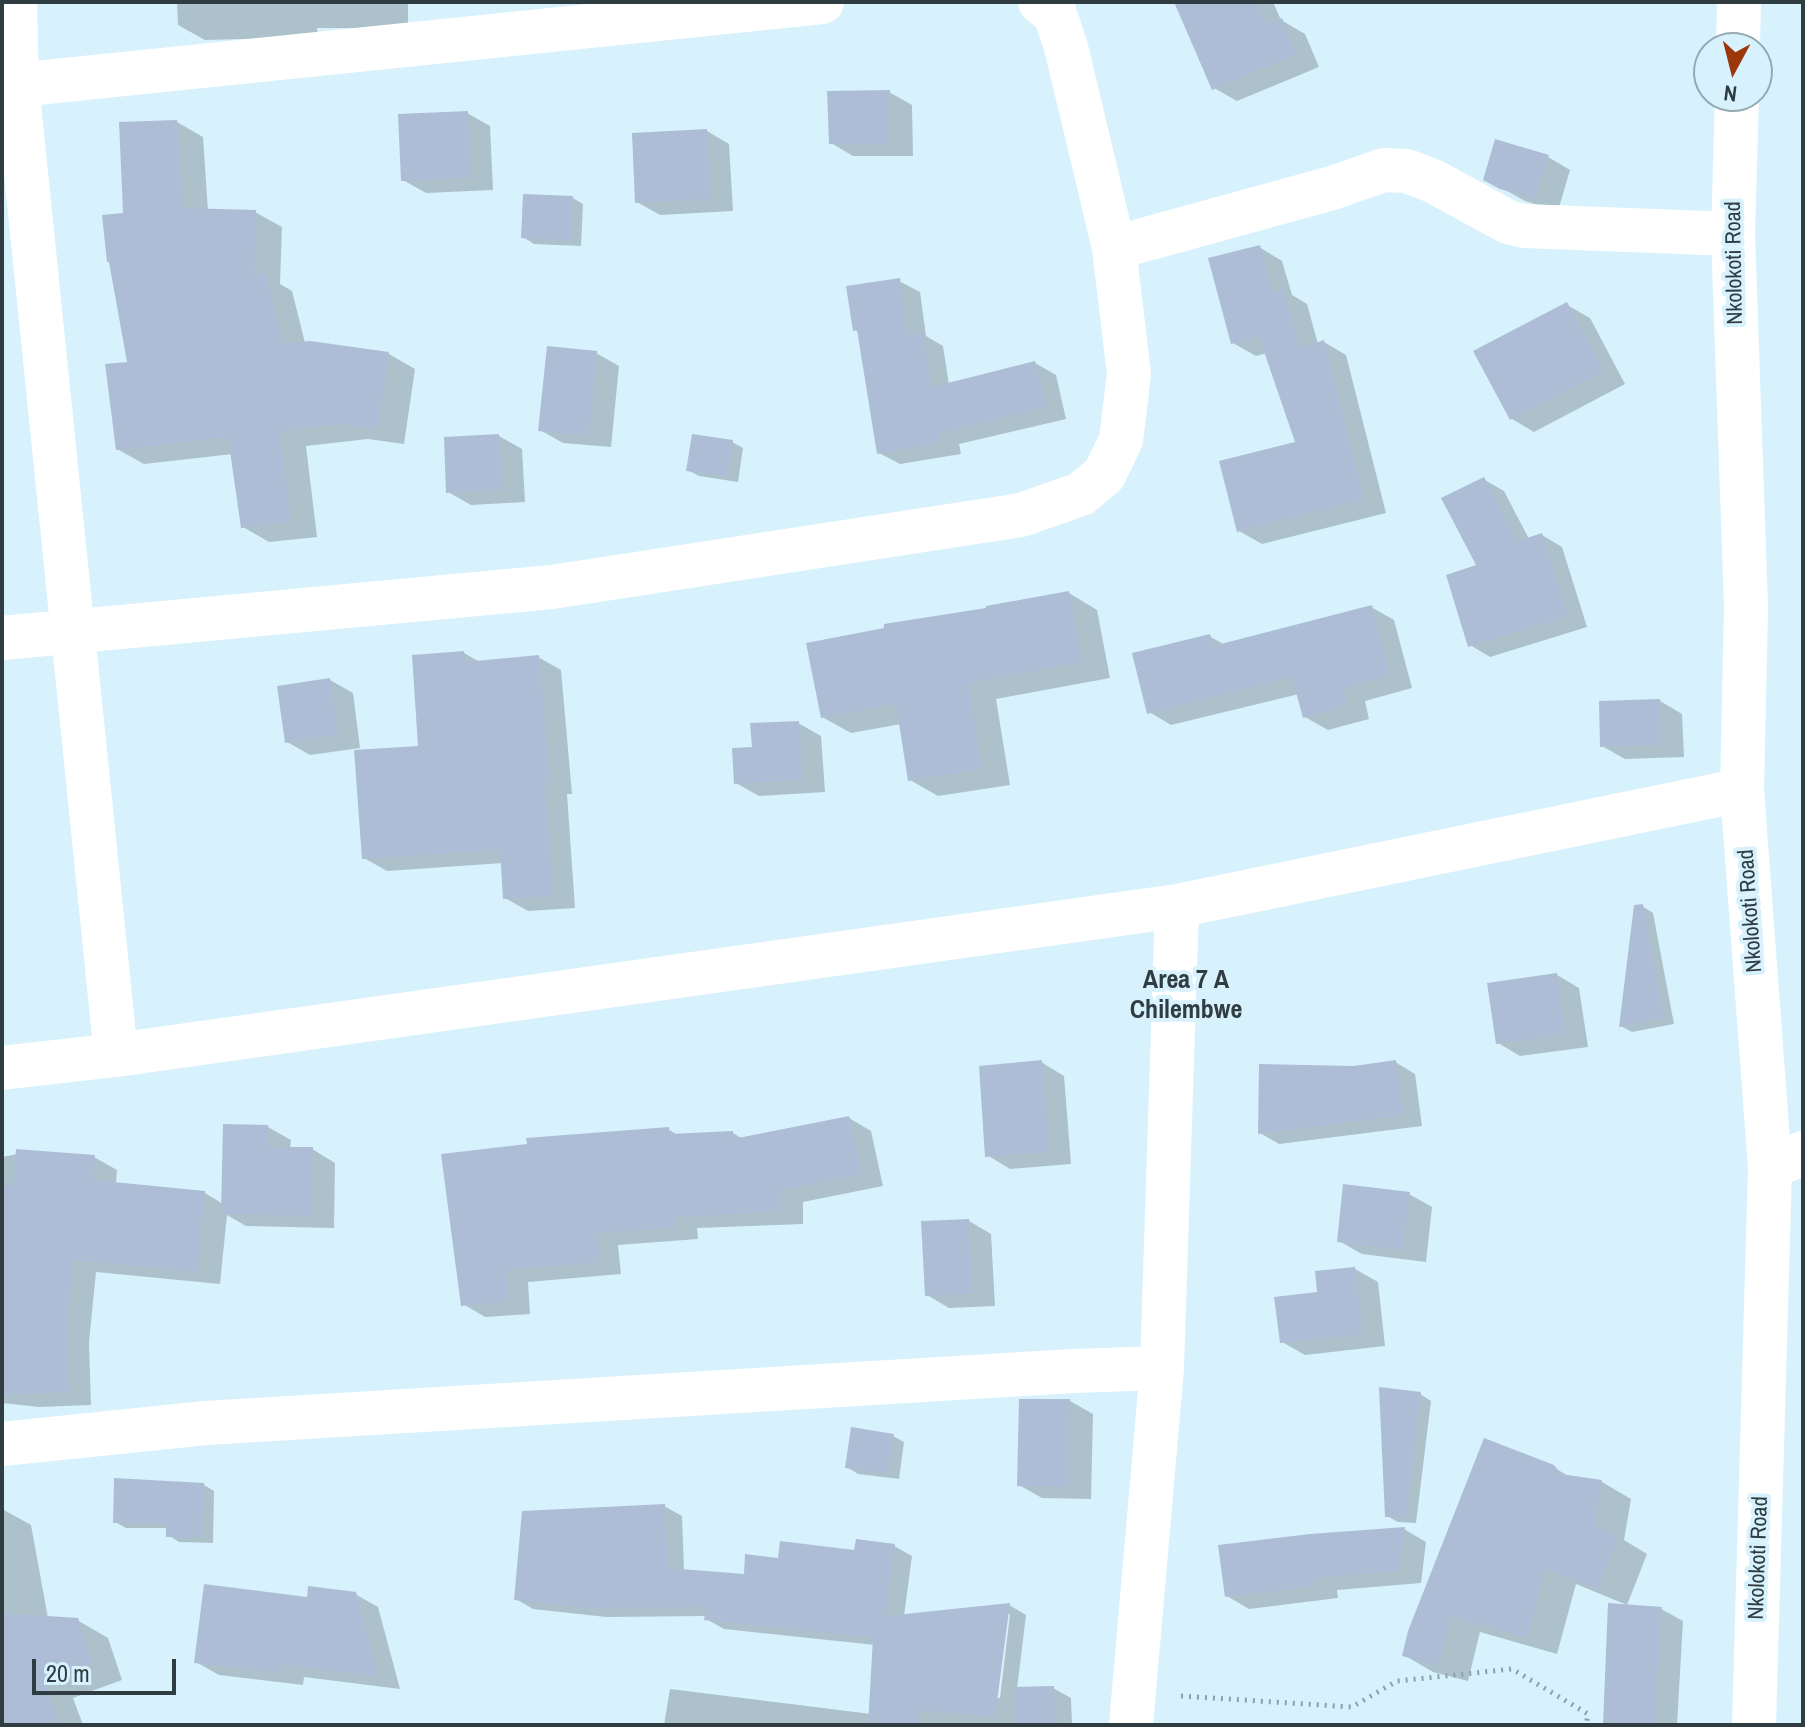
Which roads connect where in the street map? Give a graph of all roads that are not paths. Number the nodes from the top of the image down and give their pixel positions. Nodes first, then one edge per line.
1 (15, 2) edge
2 (822, 2) edge
3 (1040, 2) edge
4 (1739, 2) edge
5 (1738, 32) edge
6 (17, 85) junction
7 (1737, 112) edge
8 (1733, 234) junction
9 (1114, 248) junction
10 (73, 633) junction
11 (2, 638) edge
12 (1742, 790) junction
13 (1177, 906) junction
14 (116, 1055) junction
15 (2, 1068) edge
16 (1787, 1160) edge
17 (1162, 1368) junction
18 (2, 1444) edge
19 (1132, 1709) edge
20 (1754, 1725) edge

1 - 6 street
2 - 6 street
3 - 9 street
4 - 5 street
6 - 10 street
7 - 8 street, Nkolokoti Road
8 - 9 street
8 - 12 street, Nkolokoti Road
9 - 10 street
10 - 11 street
10 - 14 street
12 - 13 street
12 - 16 street, Nkolokoti Road
13 - 14 street
13 - 17 street
14 - 15 street
16 - 20 street, Nkolokoti Road
17 - 18 street
17 - 19 street

